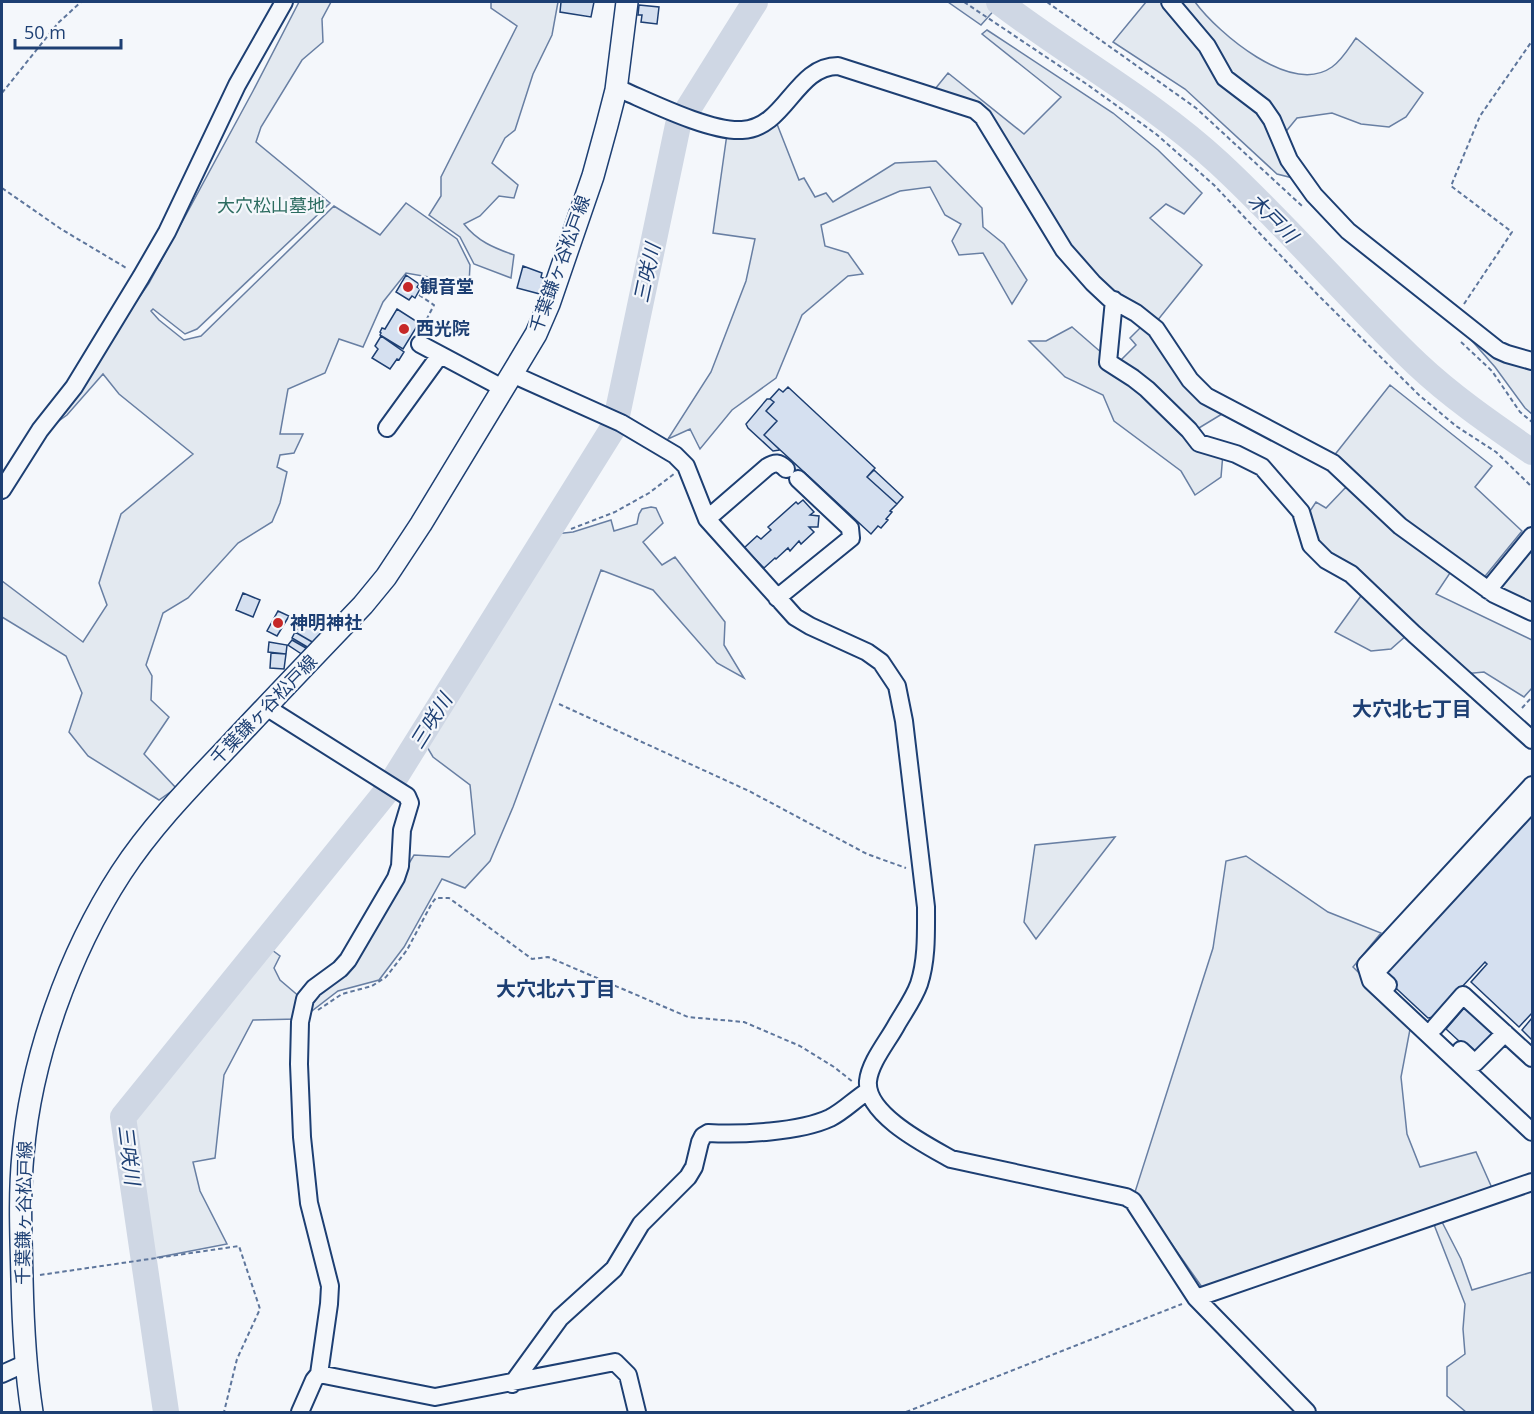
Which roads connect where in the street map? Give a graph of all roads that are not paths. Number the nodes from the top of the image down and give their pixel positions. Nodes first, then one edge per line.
1 (284, 2) edge
2 (627, 2) edge
3 (1170, 2) edge
4 (616, 90) junction
5 (1114, 300) junction
6 (420, 338) road end
7 (440, 355) junction
8 (1533, 361) edge
9 (505, 380) junction
10 (387, 428) dead end
11 (2, 490) edge
12 (707, 519) junction
13 (1533, 536) edge
14 (1488, 590) junction
15 (777, 598) junction
16 (1533, 612) edge
17 (266, 707) junction
18 (1521, 708) edge
19 (1533, 740) edge
20 (1533, 784) edge
21 (1533, 803) edge
22 (1435, 1027) junction
23 (1505, 1033) junction
24 (1533, 1058) edge
25 (868, 1091) junction
26 (1533, 1132) edge
27 (1533, 1182) edge
28 (1196, 1298) junction
29 (24, 1364) junction
30 (2, 1374) edge
31 (319, 1374) junction
32 (512, 1384) junction
33 (32, 1413) edge
34 (300, 1413) edge
35 (637, 1413) edge
36 (1307, 1413) edge

1 - 11 street
2 - 4 main road, 千葉鎌ヶ谷松戸線
3 - 8 street
4 - 5 street
4 - 9 main road, 千葉鎌ヶ谷松戸線
5 - 14 street
5 - 18 street
6 - 7 street
7 - 9 street
7 - 10 street
9 - 12 street
9 - 17 main road, 千葉鎌ヶ谷松戸線
12 - 15 street
12 - 15 street
13 - 14 street
14 - 16 street
15 - 25 street
17 - 29 main road, 千葉鎌ヶ谷松戸線
17 - 31 street
18 - 19 street
20 - 26 street
21 - 22 street
22 - 23 street
22 - 23 street
23 - 24 street
25 - 28 street
25 - 32 street
27 - 28 street
28 - 36 street
29 - 30 street
29 - 33 main road, 千葉鎌ヶ谷松戸線
31 - 32 street
31 - 34 street
32 - 35 street

